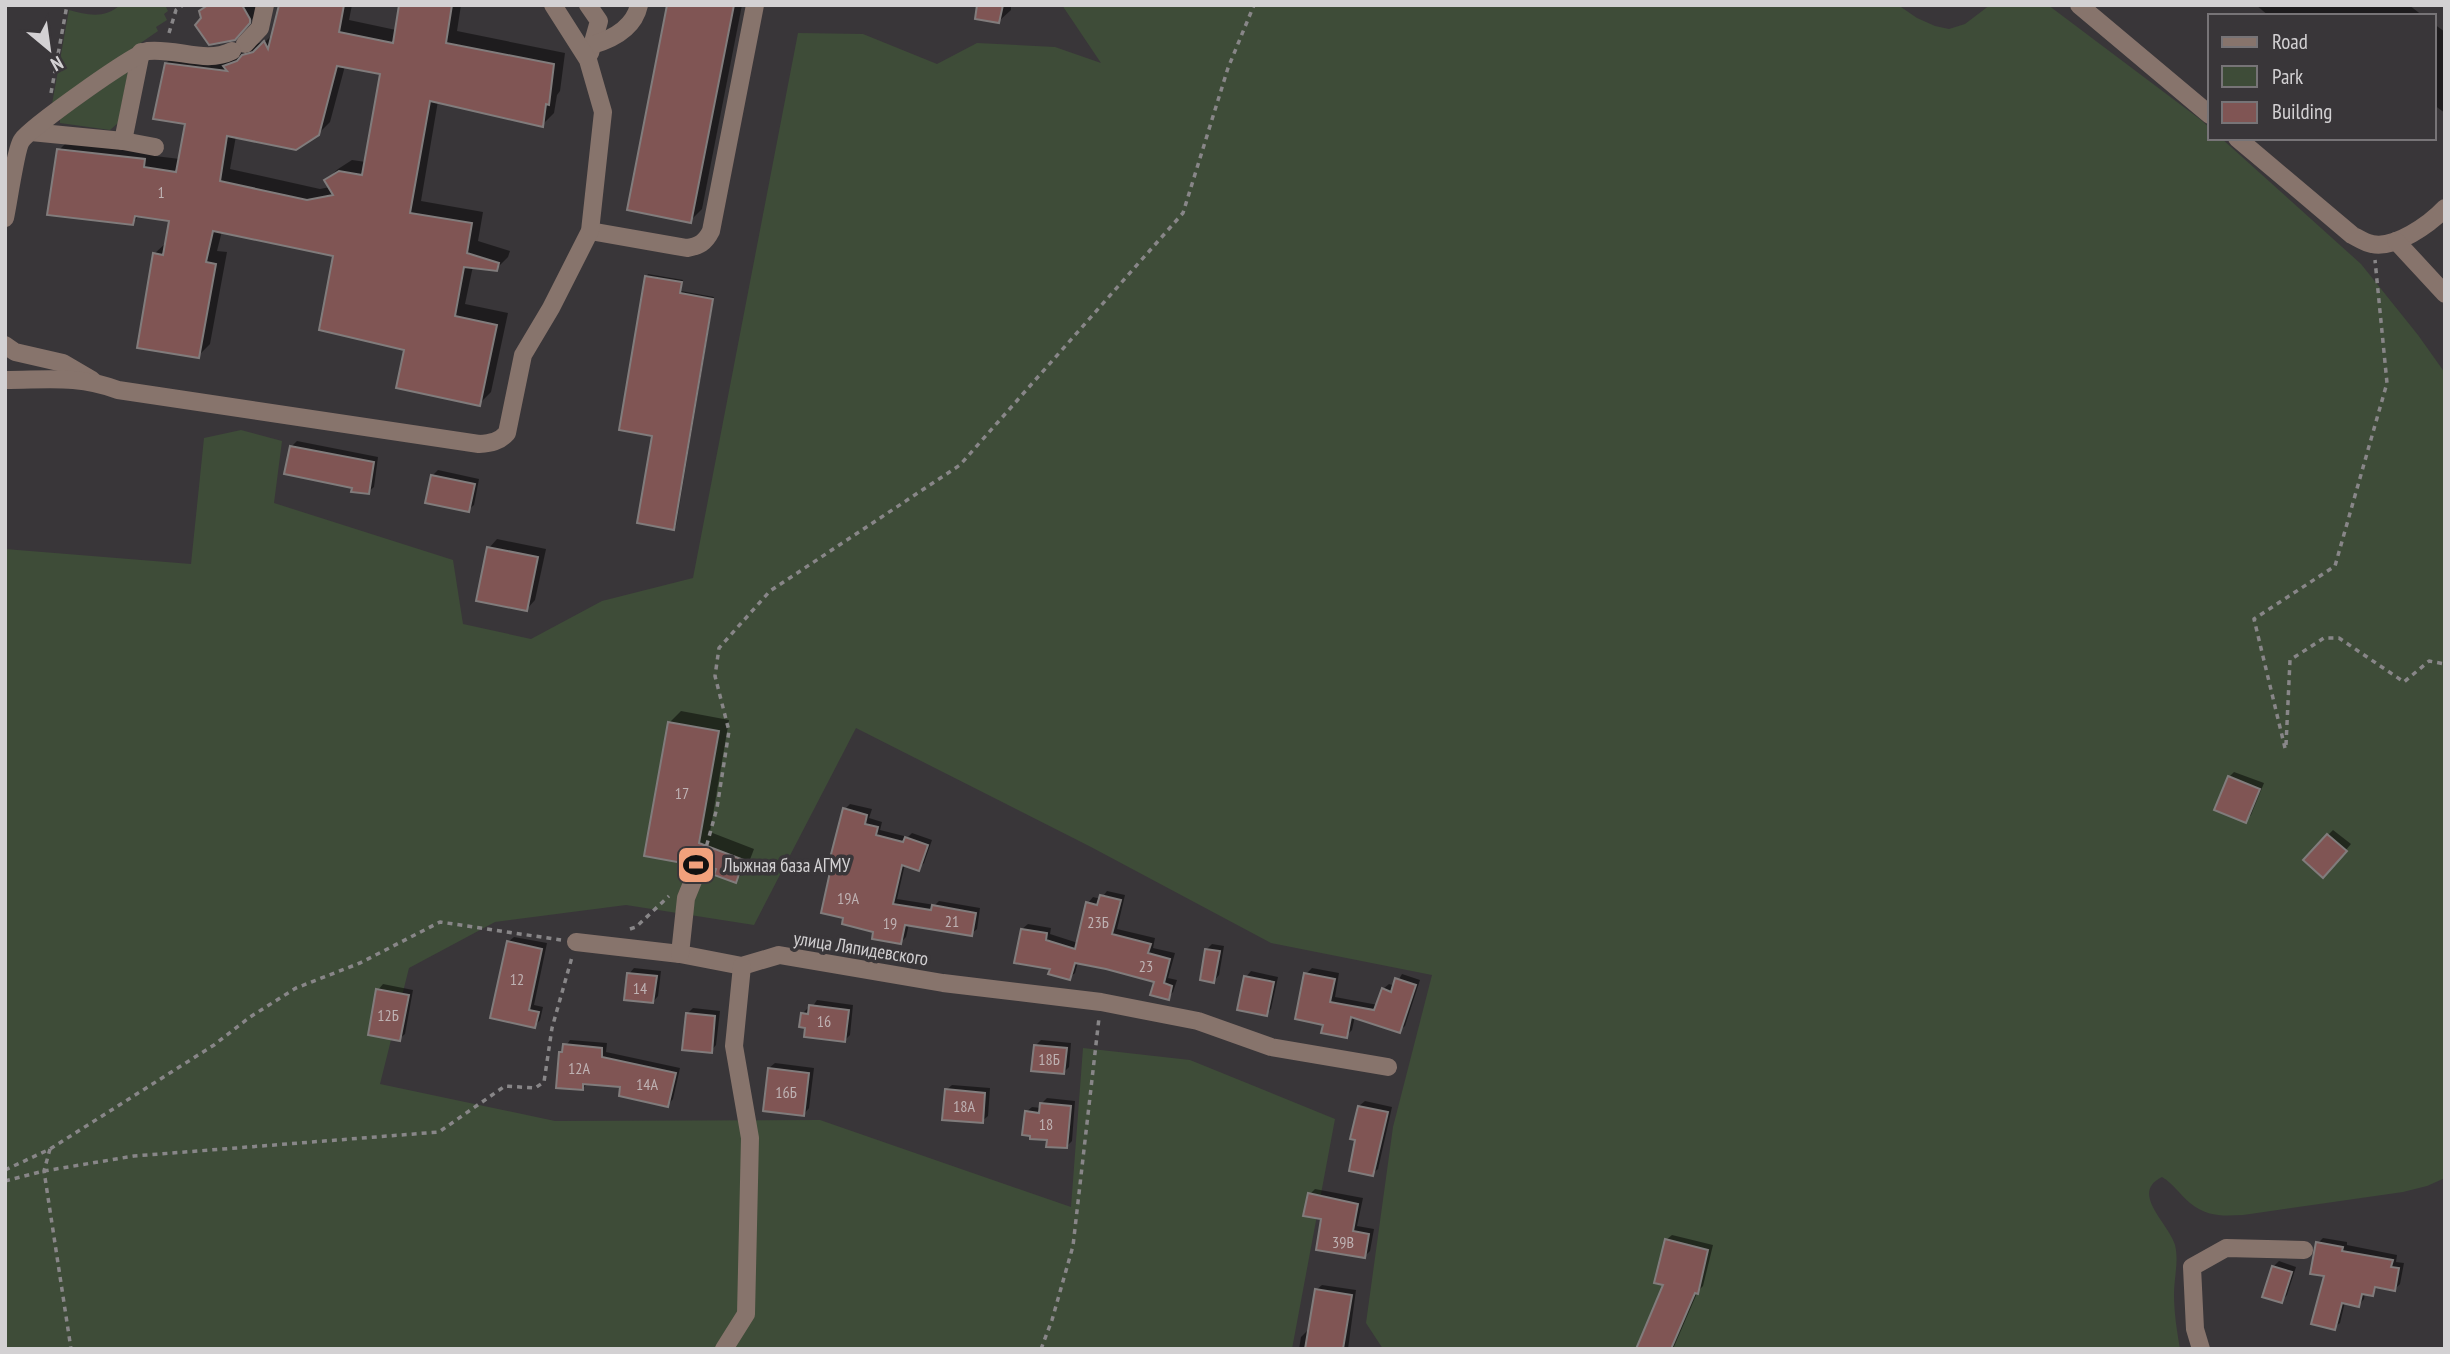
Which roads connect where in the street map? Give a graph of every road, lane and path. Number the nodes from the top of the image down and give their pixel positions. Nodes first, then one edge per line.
1 (67, 5) edge
2 (183, 5) edge
3 (265, 5) edge
4 (553, 5) edge
5 (588, 5) edge
6 (639, 5) edge
7 (755, 5) edge
8 (1254, 5) edge
9 (2079, 5) edge
10 (603, 13) edge
11 (163, 50) junction
12 (141, 52) junction
13 (590, 53) junction
14 (2208, 113) edge
15 (46, 120) junction
16 (19, 137) edge
17 (2239, 140) edge
18 (123, 141) junction
19 (155, 147) dead end
20 (2445, 208) edge
21 (5, 218) edge
22 (590, 231) junction
23 (2396, 241) junction
24 (2373, 245) junction
25 (2445, 295) edge
26 (5, 345) edge
27 (5, 380) edge
28 (95, 382) junction
29 (2445, 664) edge
30 (697, 872) joint
31 (669, 895) dead end
32 (624, 930) dead end
33 (576, 942) junction
34 (680, 954) junction
35 (742, 966) junction
36 (1101, 1002) junction
37 (1388, 1067) dead end
38 (50, 1149) junction
39 (5, 1170) edge
40 (44, 1171) junction
41 (5, 1181) edge
42 (2304, 1250) dead end
43 (71, 1349) edge
44 (724, 1349) edge
45 (1041, 1349) edge
46 (2201, 1349) edge

1 - 15 path
2 - 11 path
3 - 11 street
4 - 13 street
5 - 10 street
6 - 13 street
7 - 22 street
8 - 30 path
9 - 14 street
10 - 13 street
11 - 12 street
12 - 15 street
12 - 18 street
13 - 22 street
15 - 16 street
16 - 18 street
16 - 21 street
17 - 24 street
18 - 19 street
20 - 23 street
22 - 28 street
23 - 24 street
23 - 25 street
24 - 29 path
26 - 28 street
27 - 28 street
30 - 34 street
31 - 32 path
33 - 34 street, улица Ляпидевского
33 - 38 path
33 - 40 path
34 - 35 street, улица Ляпидевского
35 - 36 street, улица Ляпидевского
35 - 44 street
36 - 37 street, улица Ляпидевского
36 - 45 path
38 - 39 path
38 - 40 path
40 - 41 path
40 - 43 path
42 - 46 street

